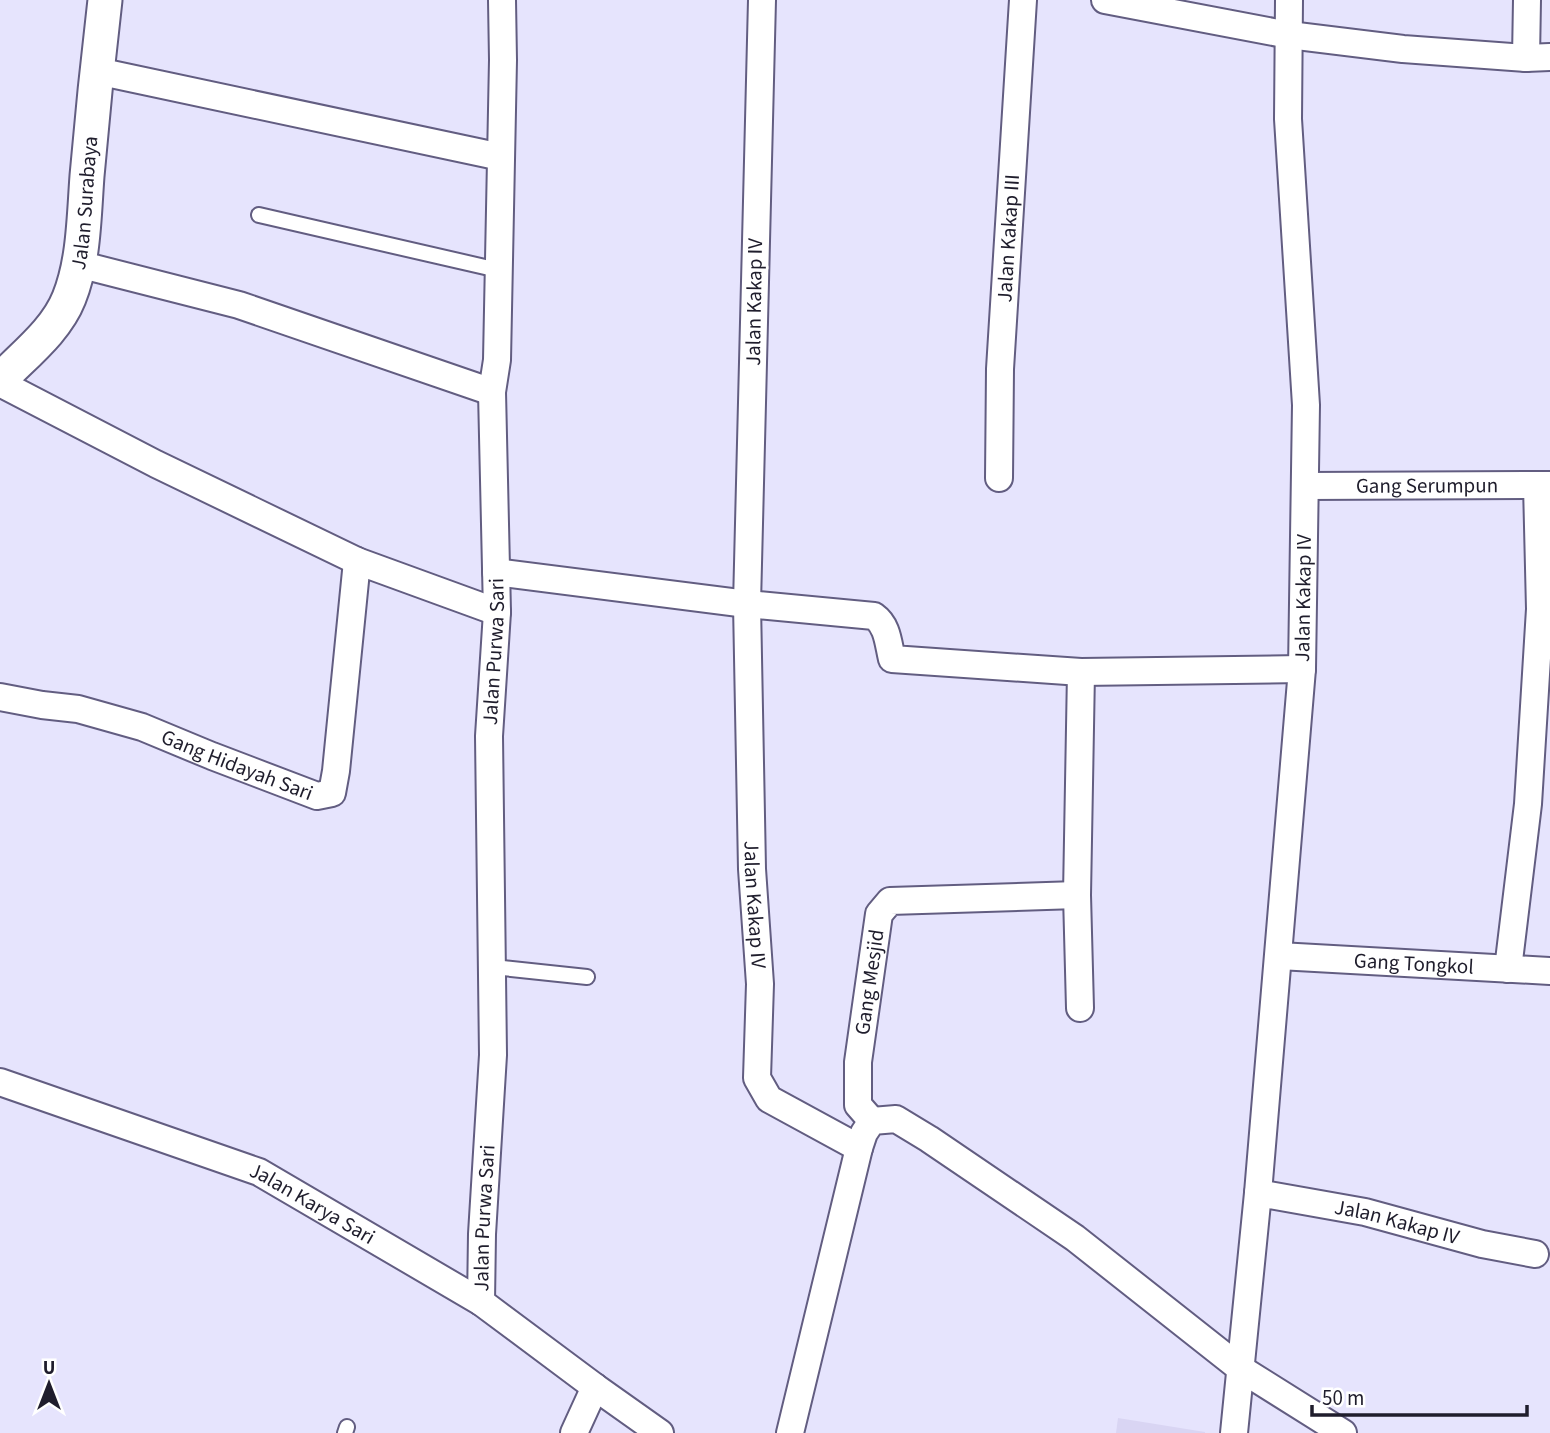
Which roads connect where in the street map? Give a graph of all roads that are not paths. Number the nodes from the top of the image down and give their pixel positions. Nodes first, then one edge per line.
1 (105, 0) edge
2 (502, 0) edge
3 (762, 0) edge
4 (1023, 0) edge
5 (1105, 0) edge
6 (1289, 0) edge
7 (1527, 0) edge
8 (1289, 35) junction
9 (1538, 57) edge
10 (97, 71) junction
11 (501, 157) junction
12 (259, 215) dead end
13 (78, 264) junction
14 (498, 270) junction
15 (0, 381) edge
16 (492, 392) junction
17 (999, 478) dead end
18 (1544, 485) edge
19 (1306, 486) junction
20 (357, 561) junction
21 (496, 572) junction
22 (747, 604) junction
23 (497, 612) junction
24 (1302, 669) junction
25 (1081, 672) junction
26 (0, 697) edge
27 (1077, 895) junction
28 (1279, 956) junction
29 (493, 967) junction
30 (1508, 969) junction
31 (1550, 971) edge
32 (587, 976) dead end
33 (1080, 1009) dead end
34 (0, 1082) edge
35 (872, 1121) junction
36 (859, 1148) junction
37 (1258, 1193) junction
38 (1535, 1254) dead end
39 (481, 1302) junction
40 (1241, 1369) junction
41 (595, 1387) junction
42 (574, 1433) edge
43 (660, 1433) edge
44 (790, 1433) edge
45 (1234, 1433) edge
46 (1343, 1433) edge

1 - 10 street, Jalan Surabaya
2 - 11 street, Jalan Purwa Sari
3 - 22 street, Jalan Kakap IV
4 - 17 street, Jalan Kakap III
5 - 8 street
6 - 8 street, Jalan Kakap IV
7 - 9 street
8 - 9 street
8 - 19 street, Jalan Kakap IV
10 - 11 street
10 - 13 street, Jalan Surabaya
11 - 14 street, Jalan Purwa Sari
12 - 14 lane
13 - 15 street, Jalan Surabaya
13 - 16 street
14 - 16 street, Jalan Purwa Sari
15 - 20 street
16 - 21 street, Jalan Purwa Sari
18 - 19 street, Gang Serumpun
18 - 30 street
19 - 24 street, Jalan Kakap IV
20 - 23 street
20 - 26 street, Gang Hidayah Sari
21 - 22 street
21 - 23 street, Jalan Purwa Sari
22 - 25 street
22 - 36 street, Jalan Kakap IV
23 - 29 street, Jalan Purwa Sari
24 - 25 street
24 - 28 street, Jalan Kakap IV
25 - 27 street
27 - 33 street
27 - 35 street, Gang Mesjid
28 - 30 street, Gang Tongkol
28 - 37 street, Jalan Kakap IV
29 - 32 lane
29 - 39 street, Jalan Purwa Sari
30 - 31 street, Gang Tongkol
34 - 39 street, Jalan Karya Sari
35 - 36 street
35 - 40 street
36 - 44 street
37 - 38 street, Jalan Kakap IV
37 - 40 street, Jalan Kakap IV
39 - 41 street, Jalan Karya Sari
40 - 45 street, Jalan Kakap IV
40 - 46 street
41 - 42 street
41 - 43 street, Jalan Karya Sari

